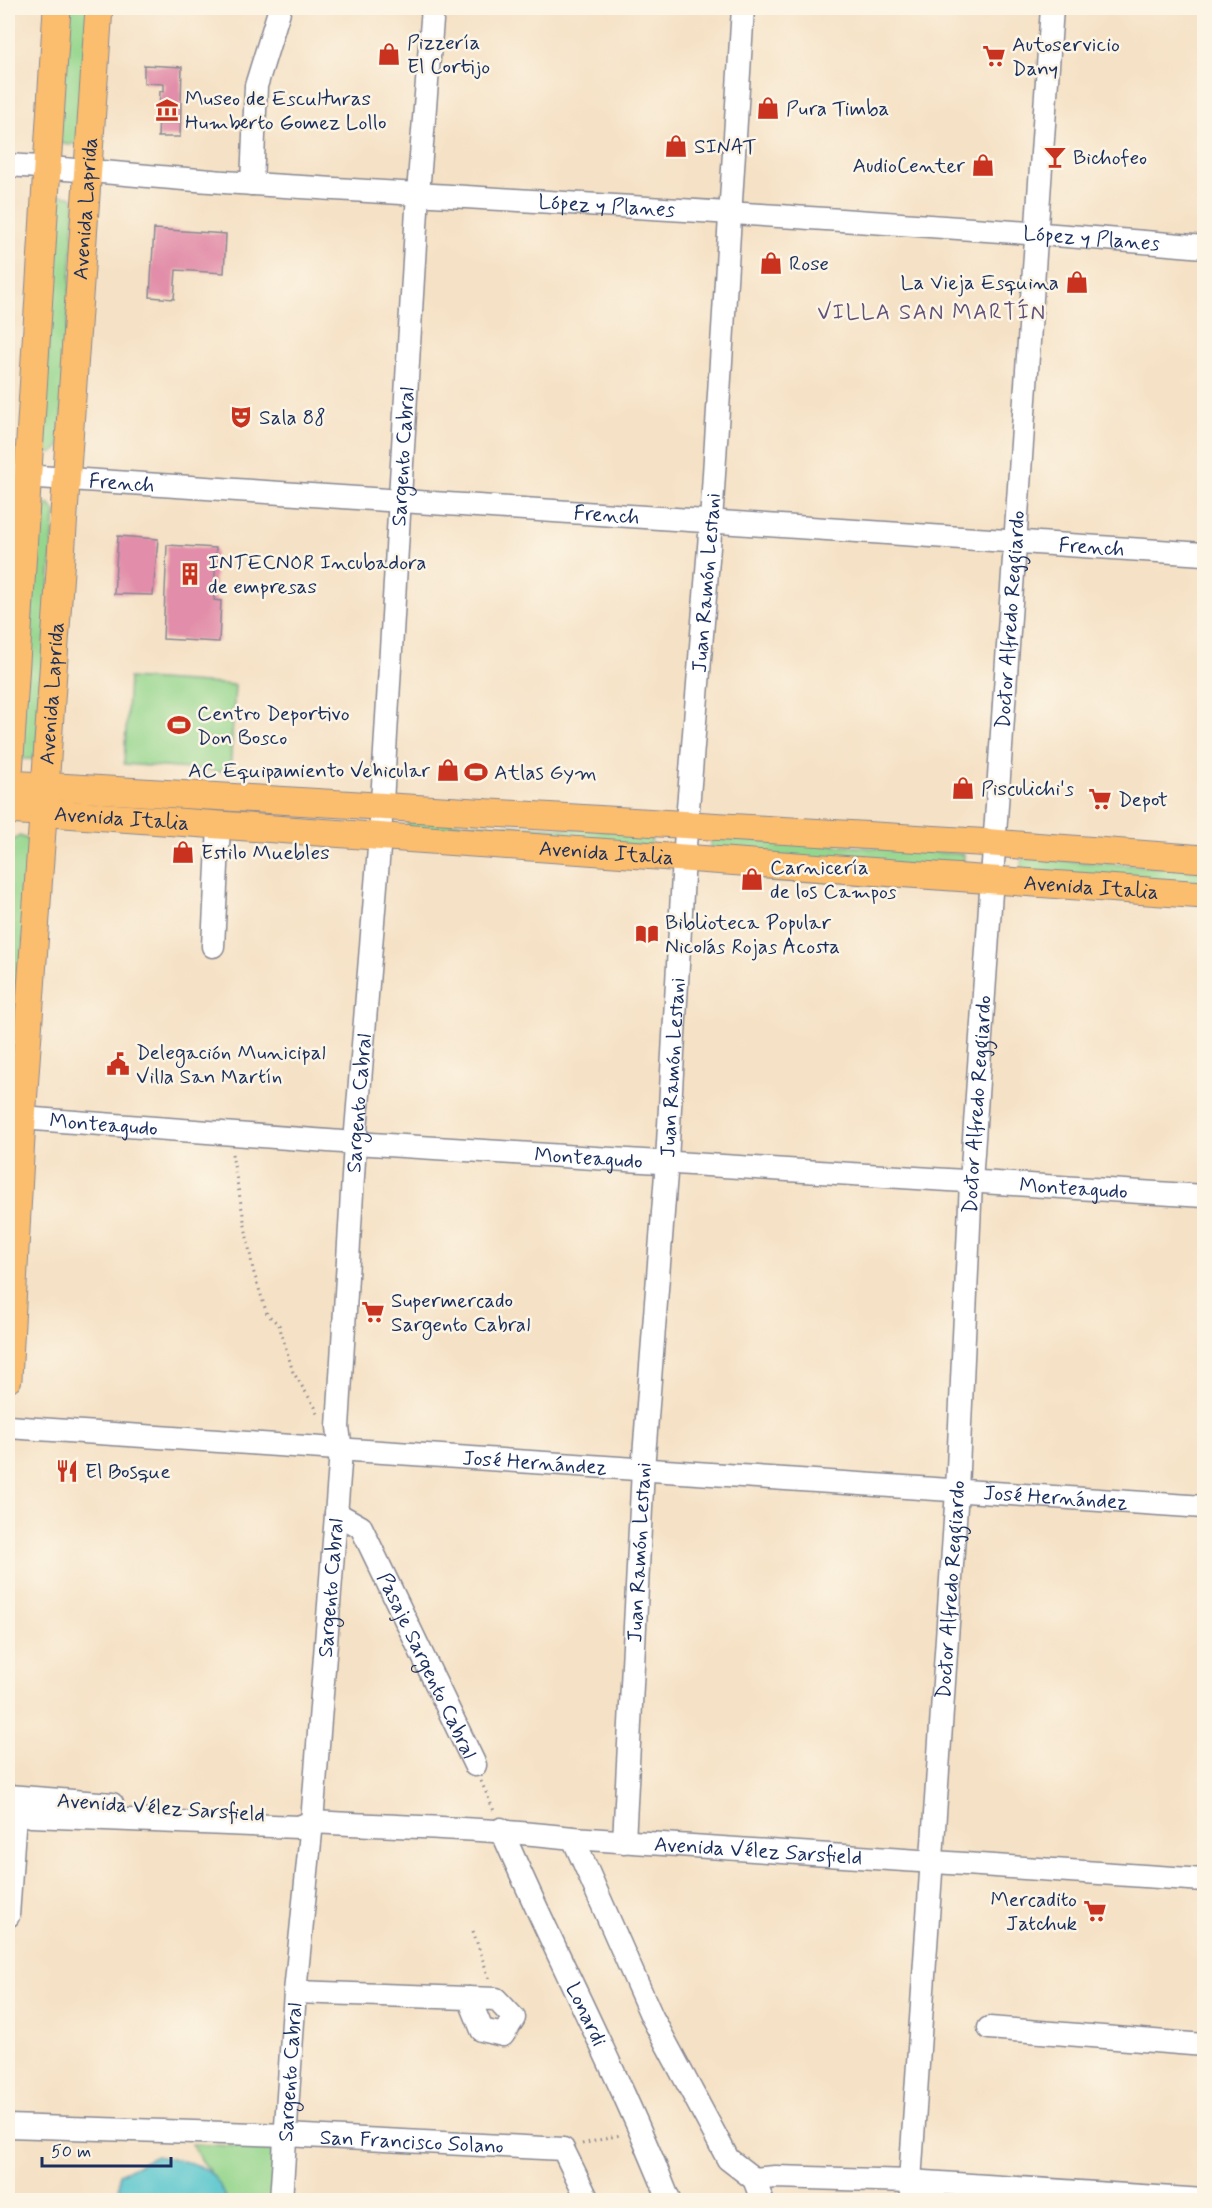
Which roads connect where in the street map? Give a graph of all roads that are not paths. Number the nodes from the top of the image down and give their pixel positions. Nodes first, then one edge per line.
1 (57, 8) edge
2 (99, 8) edge
3 (280, 8) edge
4 (433, 8) edge
5 (743, 8) edge
6 (1052, 8) edge
7 (8, 165) edge
8 (46, 168) junction
9 (90, 169) junction
10 (252, 184) junction
11 (418, 193) junction
12 (729, 214) junction
13 (1038, 233) junction
14 (1204, 247) edge
15 (18, 476) edge
16 (67, 478) junction
17 (399, 502) junction
18 (711, 522) junction
19 (1015, 542) junction
20 (1204, 554) edge
21 (8, 784) edge
22 (46, 787) junction
23 (8, 790) edge
24 (380, 806) junction
25 (8, 810) edge
26 (45, 813) junction
27 (687, 825) junction
28 (219, 826) junction
29 (380, 836) junction
30 (993, 843) junction
31 (684, 858) junction
32 (1204, 859) edge
33 (992, 880) junction
34 (1204, 895) edge
35 (213, 946) dead end
36 (15, 1118) edge
37 (355, 1143) junction
38 (667, 1161) junction
39 (971, 1182) junction
40 (1204, 1196) edge
41 (8, 1379) edge
42 (8, 1427) edge
43 (341, 1451) junction
44 (643, 1469) junction
45 (957, 1491) junction
46 (1204, 1507) edge
47 (336, 1513) junction
48 (475, 1765) road end
49 (12, 1804) edge
50 (312, 1822) junction
51 (501, 1829) junction
52 (573, 1838) junction
53 (624, 1842) junction
54 (932, 1862) junction
55 (1204, 1880) edge
56 (8, 1916) edge
57 (295, 1992) junction
58 (469, 1998) junction
59 (989, 2028) dead end
60 (1204, 2045) edge
61 (8, 2126) edge
62 (285, 2135) junction
63 (758, 2190) edge
64 (912, 2191) edge
65 (1055, 2196) edge
66 (281, 2200) edge
67 (588, 2200) edge
68 (669, 2200) edge
69 (1204, 2200) edge

1 - 8 main road, Avenida Laprida
2 - 9 main road, Avenida Laprida
3 - 10 street
4 - 11 street, Sargento Cabral
5 - 12 street, Juan Ramón Lestani
6 - 13 street, Doctor Alfredo Reggiardo
7 - 8 street, López y Planes
8 - 9 street, López y Planes
8 - 15 main road, Avenida Laprida
9 - 10 street, López y Planes
9 - 16 main road, Avenida Laprida
10 - 11 street, López y Planes
11 - 12 street, López y Planes
11 - 17 street, Sargento Cabral
12 - 13 street, López y Planes
12 - 18 street, Juan Ramón Lestani
13 - 14 street, López y Planes
13 - 19 street, Doctor Alfredo Reggiardo
15 - 16 street, French
15 - 21 main road, Avenida Laprida
16 - 17 street, French
16 - 22 main road, Avenida Laprida
17 - 18 street, French
17 - 24 street, Sargento Cabral
18 - 19 street, French
18 - 27 street, Juan Ramón Lestani
19 - 20 street, French
19 - 30 street, Doctor Alfredo Reggiardo
21 - 22 main road, Avenida Italia
21 - 23 main road, Avenida Laprida
22 - 24 main road, Avenida Italia
22 - 26 main road, Avenida Laprida
24 - 27 main road, Avenida Italia
24 - 29 street, Sargento Cabral
25 - 26 main road, Avenida Italia
26 - 28 main road, Avenida Italia
26 - 36 main road, Avenida Laprida
27 - 30 main road, Avenida Italia
27 - 31 street, Juan Ramón Lestani
28 - 29 main road, Avenida Italia
28 - 35 street
29 - 31 main road, Avenida Italia
29 - 37 street, Sargento Cabral
30 - 32 main road, Avenida Italia
30 - 33 street, Doctor Alfredo Reggiardo
31 - 33 main road, Avenida Italia
31 - 38 street, Juan Ramón Lestani
33 - 34 main road, Avenida Italia
33 - 39 street, Doctor Alfredo Reggiardo
36 - 37 street, Monteagudo
36 - 41 main road, Avenida Laprida
37 - 38 street, Monteagudo
37 - 43 street, Sargento Cabral
38 - 39 street, Monteagudo
38 - 44 street, Juan Ramón Lestani
39 - 40 street, Monteagudo
39 - 45 street, Doctor Alfredo Reggiardo
42 - 43 street, José Hernández
43 - 44 street, José Hernández
43 - 47 street, Sargento Cabral
44 - 45 street, José Hernández
44 - 53 street, Juan Ramón Lestani
45 - 46 street, José Hernández
45 - 54 street, Doctor Alfredo Reggiardo
47 - 48 street, Pasaje Sargento Cabral
47 - 50 street, Sargento Cabral
49 - 50 street, Avenida Vélez Sarsfield
49 - 56 street
50 - 51 street, Avenida Vélez Sarsfield
50 - 57 street, Sargento Cabral
51 - 52 street, Avenida Vélez Sarsfield
51 - 68 street, Lonardi
52 - 53 street, Avenida Vélez Sarsfield
52 - 63 street
53 - 54 street, Avenida Vélez Sarsfield
54 - 55 street, Avenida Vélez Sarsfield
54 - 64 street, Doctor Alfredo Reggiardo
57 - 58 street
57 - 62 street, Sargento Cabral
58 - 58 street
59 - 60 street
61 - 62 street, San Francisco Solano
62 - 66 street, Sargento Cabral
62 - 67 street, San Francisco Solano
63 - 64 street
64 - 65 street
65 - 69 street

